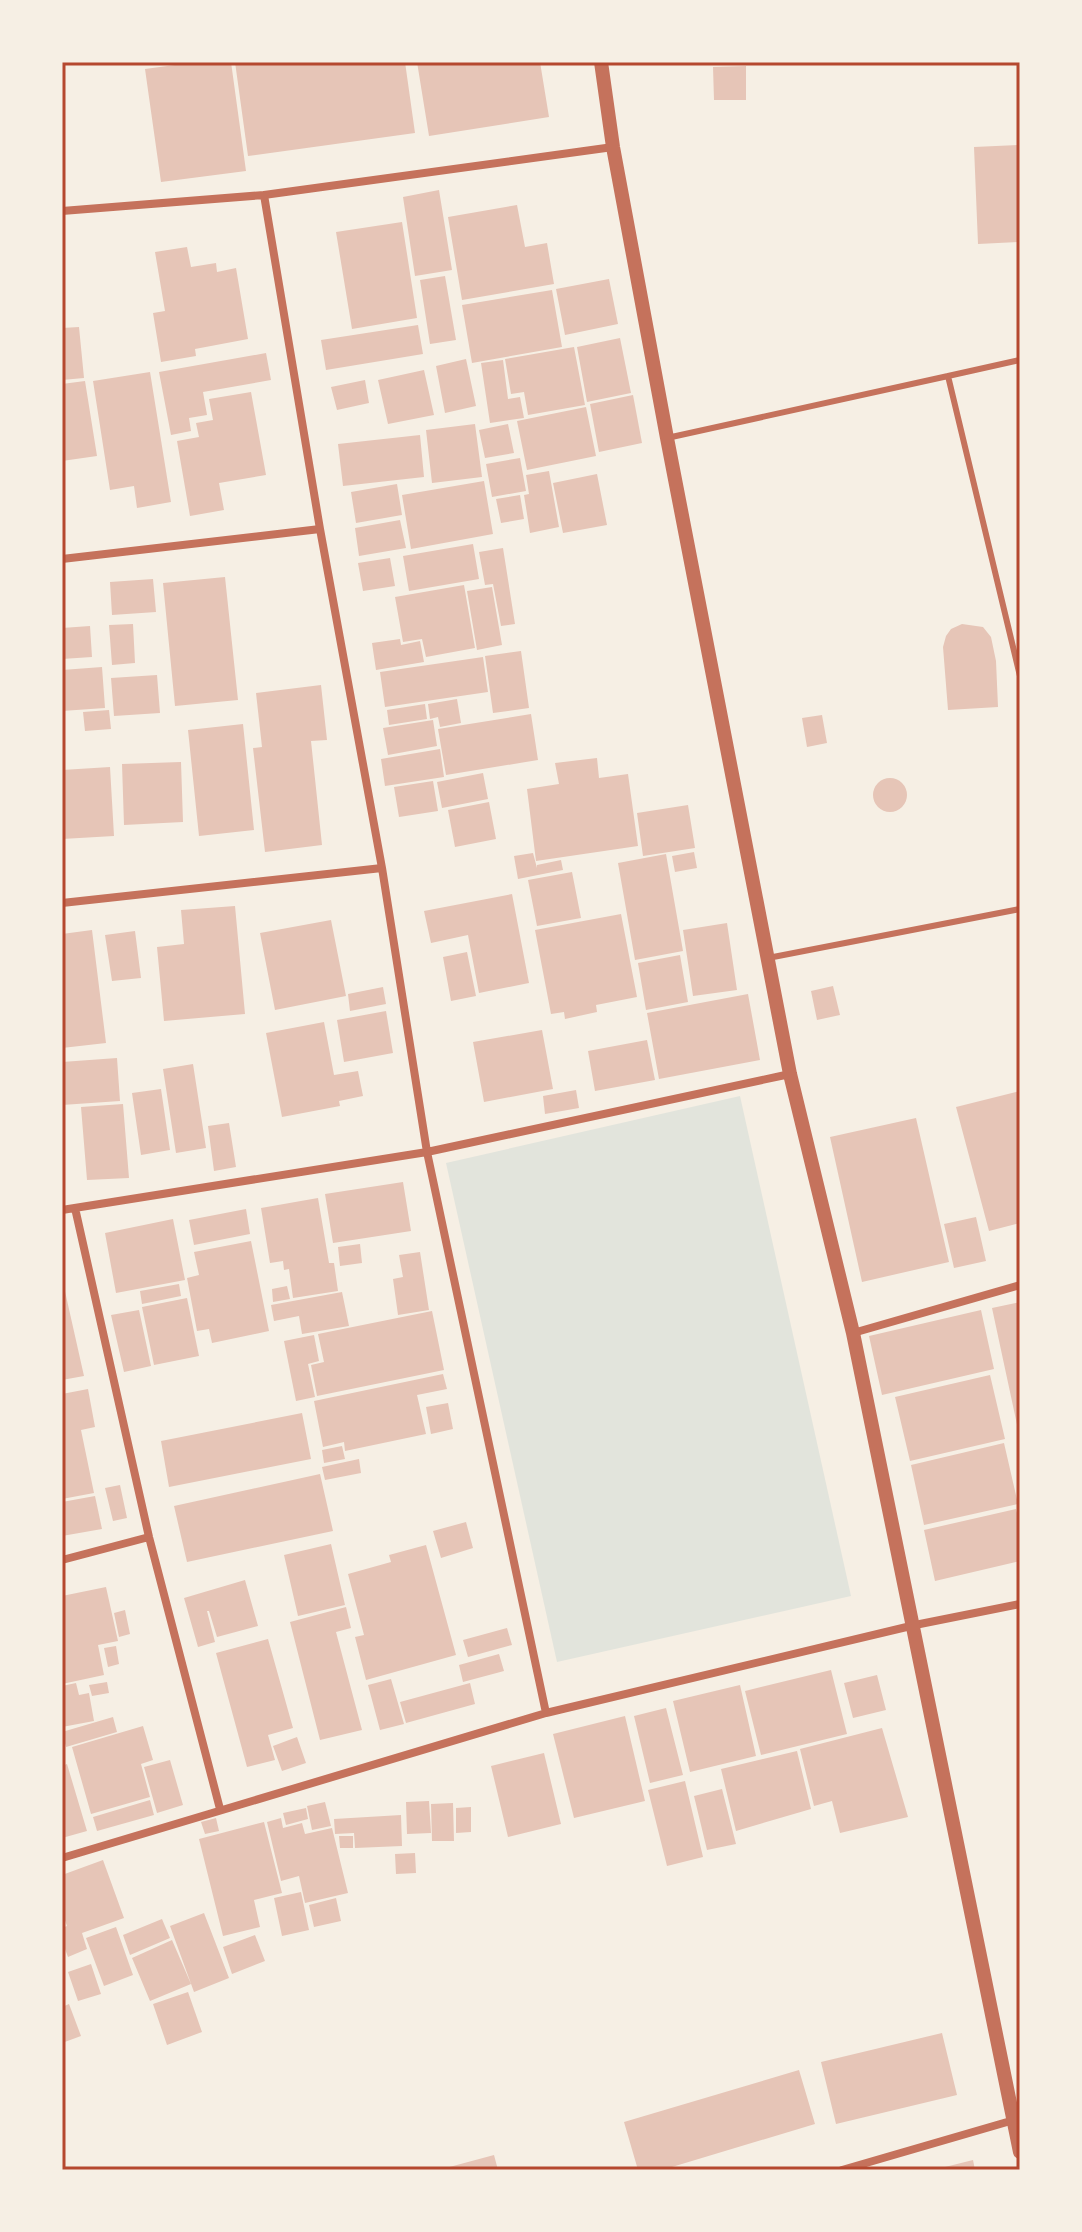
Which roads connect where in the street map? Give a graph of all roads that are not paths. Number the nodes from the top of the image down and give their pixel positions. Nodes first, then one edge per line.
1 (601, 62) edge
2 (613, 147) junction
3 (264, 195) junction
4 (62, 211) edge
5 (1020, 360) edge
6 (948, 376) junction
7 (667, 438) junction
8 (320, 529) junction
9 (62, 559) edge
10 (1020, 676) edge
11 (382, 868) junction
12 (62, 903) edge
13 (1020, 909) edge
14 (767, 958) junction
15 (790, 1074) junction
16 (427, 1152) junction
17 (75, 1208) junction
18 (62, 1210) edge
19 (1020, 1285) edge
20 (853, 1333) junction
21 (149, 1537) junction
22 (62, 1560) edge
23 (1020, 1604) edge
24 (915, 1625) junction
25 (546, 1713) junction
26 (220, 1809) junction
27 (62, 1858) edge
28 (1017, 2119) edge
29 (1020, 2152) edge
30 (842, 2170) edge

1 - 2 street
2 - 3 street
2 - 7 street
3 - 4 street
3 - 8 street
5 - 6 lane
6 - 7 lane
6 - 10 lane
7 - 14 street
8 - 9 street
8 - 11 street
11 - 12 street
11 - 16 street
13 - 14 lane
14 - 15 street
15 - 16 street
15 - 20 street
16 - 17 street
16 - 25 street
17 - 18 street
17 - 21 street
19 - 20 street
20 - 24 street
21 - 22 street
21 - 26 street
23 - 24 street
24 - 25 street
24 - 28 street
25 - 26 street
26 - 27 street
28 - 29 street
28 - 30 street

